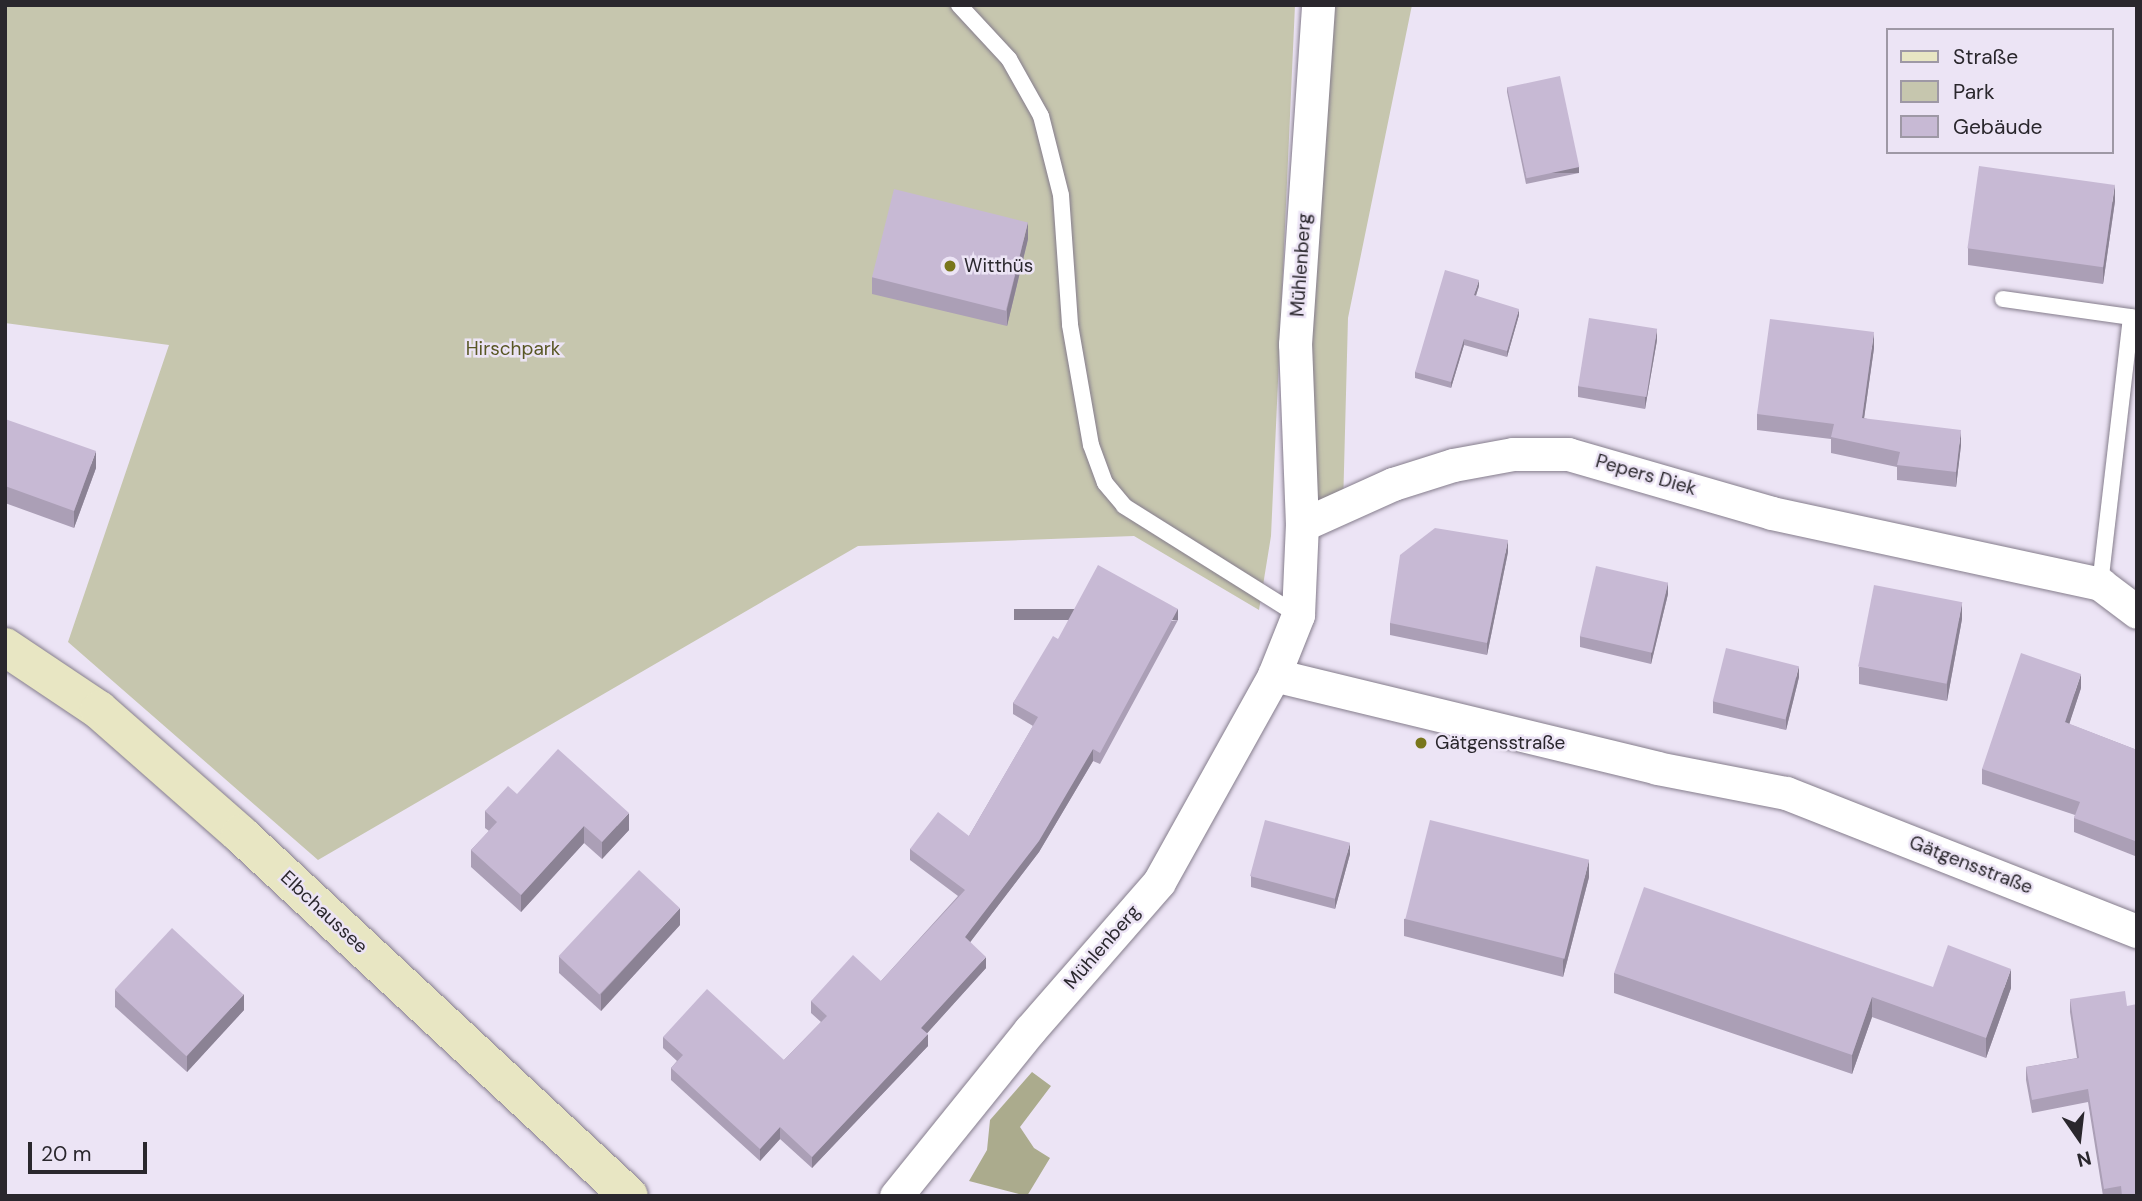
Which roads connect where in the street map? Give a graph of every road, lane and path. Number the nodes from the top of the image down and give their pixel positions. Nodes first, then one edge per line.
1 (958, 5) edge
2 (1318, 5) edge
3 (2003, 299) dead end
4 (1302, 526) junction
5 (2100, 584) junction
6 (2137, 612) edge
7 (1298, 615) junction
8 (5, 646) edge
9 (1274, 675) junction
10 (2137, 931) edge
11 (629, 1196) edge
12 (896, 1196) edge

1 - 7 lane
2 - 4 street, Mühlenberg
3 - 5 lane
4 - 5 street, Pepers Diek
4 - 7 street
5 - 6 street, Pepers Diek
7 - 9 street
8 - 11 main road, Elbchaussee
9 - 10 street, Gätgensstraße
9 - 12 street, Mühlenberg

